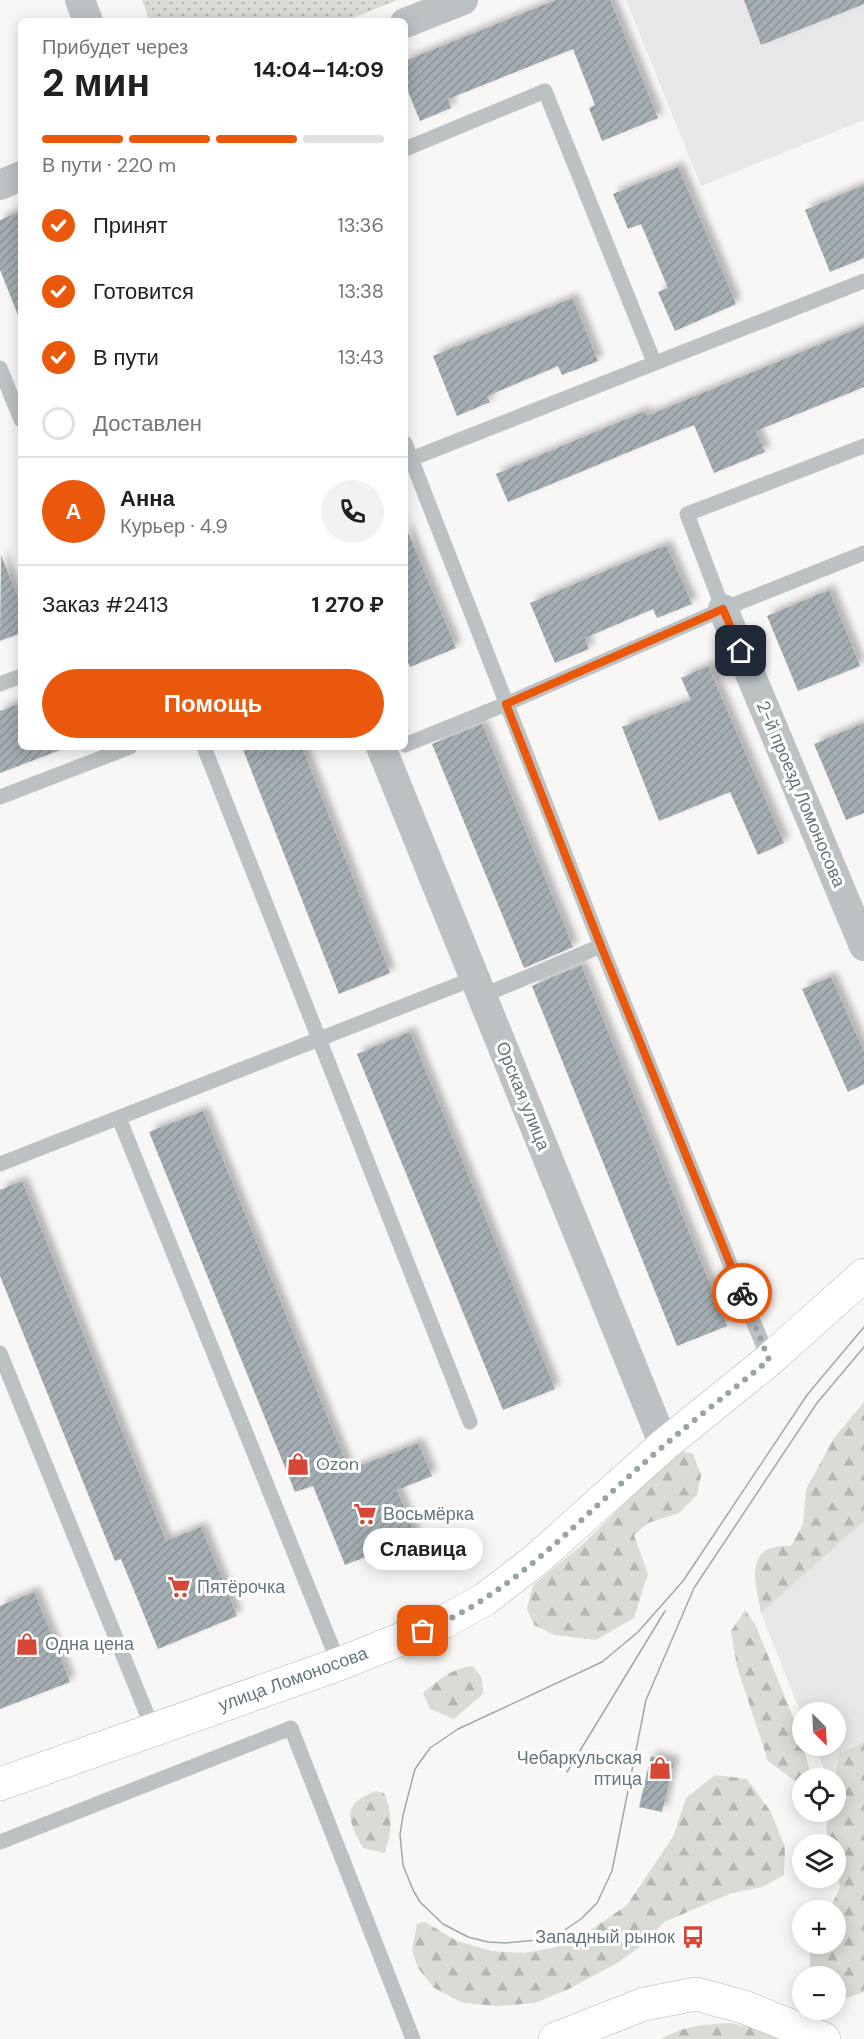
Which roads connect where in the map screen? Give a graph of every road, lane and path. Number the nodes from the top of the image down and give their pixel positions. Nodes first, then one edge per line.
1 (80, 0) edge
2 (464, 0) edge
3 (87, 18) edge
4 (408, 22) edge
5 (408, 147) edge
6 (18, 177) edge
7 (0, 185) edge
8 (864, 281) edge
9 (654, 362) junction
10 (0, 368) edge
11 (18, 413) edge
12 (864, 446) edge
13 (408, 450) edge
14 (411, 459) junction
15 (864, 553) edge
16 (723, 609) junction
17 (18, 677) edge
18 (0, 684) edge
19 (506, 704) junction
20 (408, 742) edge
21 (122, 750) edge
22 (205, 750) edge
23 (393, 750) edge
24 (0, 797) edge
25 (601, 946) junction
26 (864, 946) edge
27 (478, 987) junction
28 (319, 1039) junction
29 (119, 1118) junction
30 (0, 1164) edge
31 (864, 1275) edge
32 (0, 1353) edge
33 (769, 1360) junction
34 (470, 1422) dead end
35 (664, 1444) junction
36 (339, 1664) junction
37 (153, 1730) junction
38 (0, 1784) edge
39 (0, 1842) edge
40 (412, 2039) edge
41 (555, 2039) edge
42 (824, 2039) edge

1 - 3 street
2 - 4 street
5 - 9 lane
6 - 7 street
8 - 9 lane
9 - 14 lane
10 - 11 lane
12 - 16 lane
13 - 14 lane
14 - 19 lane
15 - 16 lane
16 - 19 lane
16 - 26 street, 2-й проезд Ломоносова
17 - 18 lane
19 - 20 lane
19 - 25 lane
21 - 24 lane
22 - 28 lane
23 - 27 street, Орская улица
25 - 27 lane
25 - 33 lane
27 - 28 lane
27 - 35 street, Орская улица
28 - 29 lane
28 - 34 lane
29 - 30 lane
29 - 36 lane
31 - 33 street, улица Ломоносова
32 - 37 lane
33 - 35 street, улица Ломоносова
35 - 36 street, улица Ломоносова
36 - 37 street, улица Ломоносова
37 - 38 street, улица Ломоносова
39 - 40 lane
41 - 42 street

